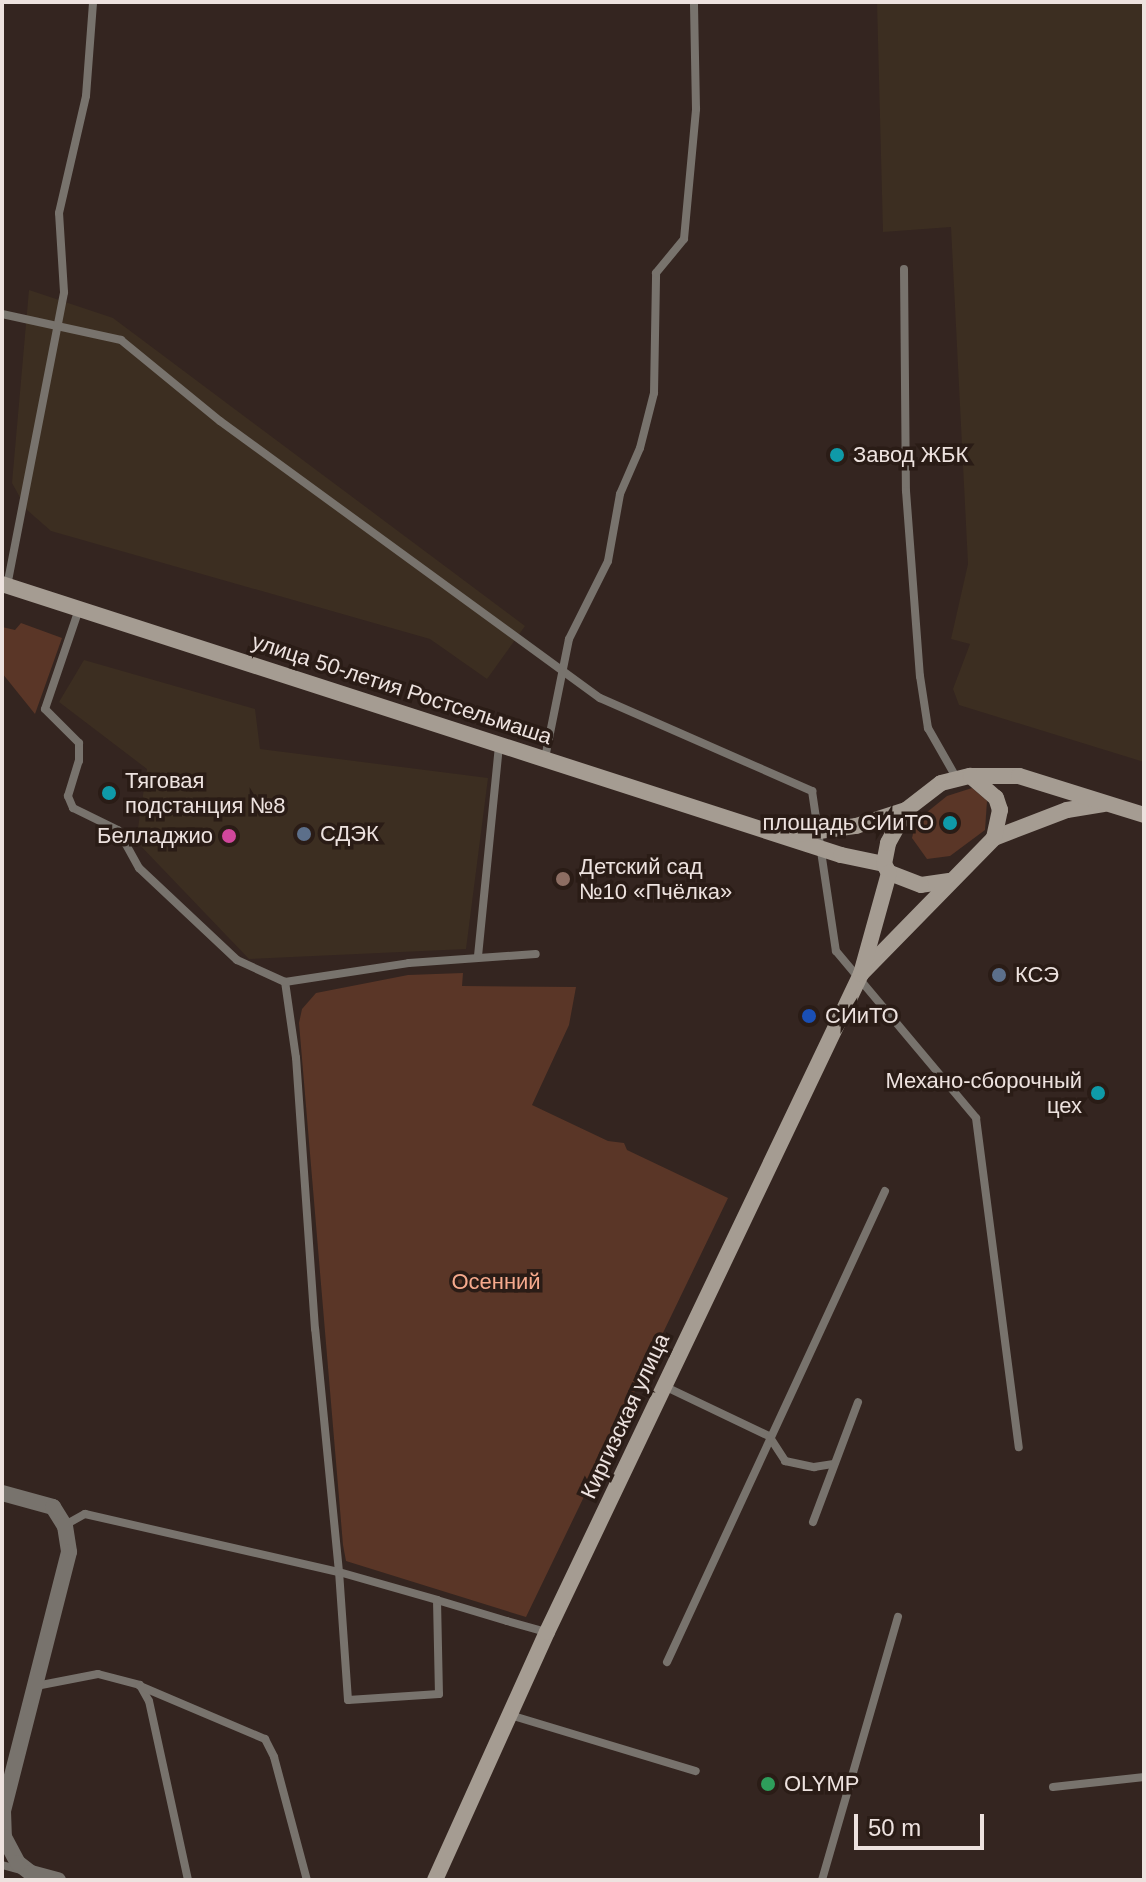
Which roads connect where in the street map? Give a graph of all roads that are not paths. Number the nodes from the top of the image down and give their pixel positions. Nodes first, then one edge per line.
1 (93, 2) edge
2 (694, 2) edge
3 (904, 269) dead end
4 (2, 314) edge
5 (5, 585) edge
6 (79, 609) junction
7 (499, 743) junction
8 (545, 758) junction
9 (963, 777) junction
10 (1110, 804) junction
11 (906, 810) junction
12 (1144, 815) edge
13 (789, 836) junction
14 (994, 838) junction
15 (887, 868) junction
16 (949, 881) junction
17 (536, 954) dead end
18 (478, 956) junction
19 (861, 974) junction
20 (285, 982) junction
21 (885, 1191) dead end
22 (663, 1385) junction
23 (858, 1402) dead end
24 (769, 1436) junction
25 (1019, 1447) dead end
26 (834, 1464) junction
27 (2, 1493) edge
28 (813, 1522) dead end
29 (65, 1526) junction
30 (339, 1572) junction
31 (437, 1600) junction
32 (898, 1617) dead end
33 (547, 1632) junction
34 (667, 1662) dead end
35 (140, 1685) junction
36 (35, 1686) junction
37 (509, 1715) junction
38 (696, 1771) dead end
39 (1144, 1777) edge
40 (1053, 1787) dead end
41 (2, 1865) edge
42 (31, 1873) junction
43 (58, 1880) edge
44 (188, 1880) edge
45 (307, 1880) edge
46 (435, 1880) edge
47 (822, 1880) edge

1 - 5 lane
2 - 8 lane
3 - 9 lane
4 - 25 lane
5 - 6 main road, улица 50-летия Ростсельмаша
6 - 7 main road, улица 50-летия Ростсельмаша
6 - 20 lane
7 - 8 main road, улица 50-летия Ростсельмаша
7 - 18 lane
8 - 13 main road, улица 50-летия Ростсельмаша
9 - 10 main road
9 - 11 main road
9 - 14 main road
10 - 12 main road
10 - 14 main road
11 - 13 main road
11 - 15 main road
13 - 15 main road, улица 50-летия Ростсельмаша
14 - 16 main road
15 - 16 main road
15 - 19 main road
16 - 19 main road
17 - 18 lane
18 - 20 lane
19 - 22 main road, Киргизская улица
20 - 30 lane
21 - 24 lane
22 - 24 lane
22 - 33 main road, Киргизская улица
23 - 26 lane
24 - 26 lane
24 - 34 lane
26 - 28 lane
27 - 29 street
29 - 30 lane
29 - 36 street
30 - 31 lane
30 - 31 lane
31 - 33 lane
32 - 47 lane
33 - 37 main road, Киргизская улица
35 - 36 lane
35 - 44 lane
35 - 45 lane
36 - 42 street
37 - 38 lane
37 - 46 main road, Киргизская улица
39 - 40 lane
41 - 42 lane
42 - 43 street

